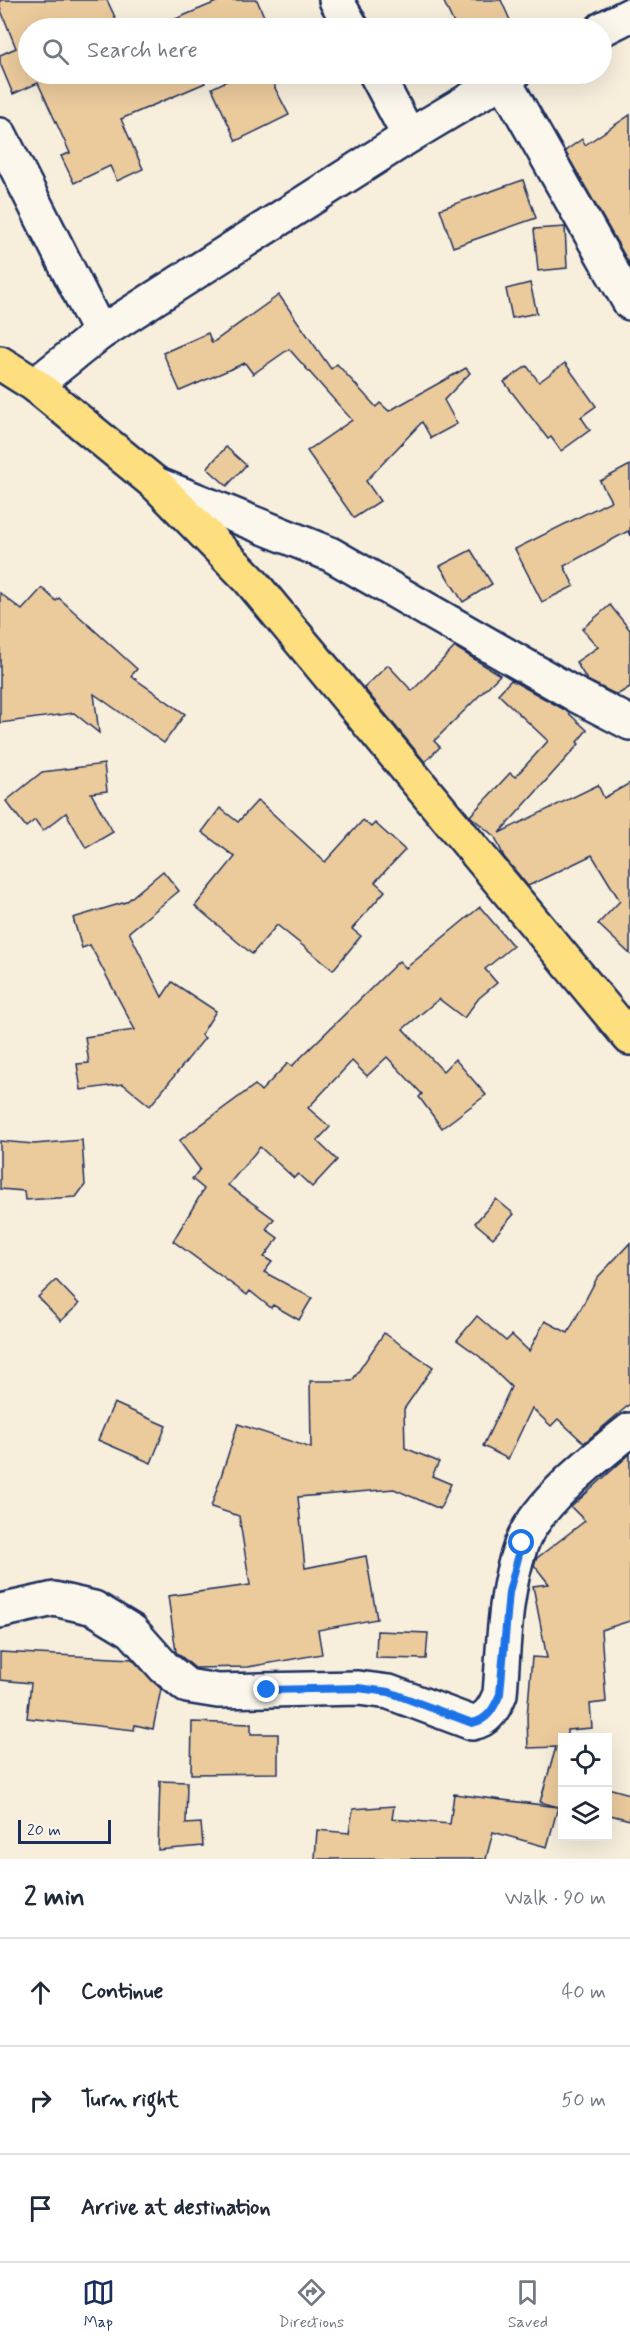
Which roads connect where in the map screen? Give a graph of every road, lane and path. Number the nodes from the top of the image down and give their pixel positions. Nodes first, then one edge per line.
1 (336, 0) edge
2 (630, 15) edge
3 (346, 18) edge
4 (612, 25) edge
5 (381, 84) edge
6 (495, 84) edge
7 (512, 84) edge
8 (0, 135) edge
9 (409, 136) junction
10 (630, 303) edge
11 (100, 333) junction
12 (0, 363) edge
13 (35, 385) junction
14 (156, 484) junction
15 (630, 723) edge
16 (630, 1038) edge
17 (630, 1430) edge
18 (0, 1611) edge

1 - 3 street
2 - 4 street
5 - 9 street
6 - 9 street
7 - 10 street
8 - 11 street
9 - 11 street
11 - 13 street
12 - 13 main road
13 - 14 main road
14 - 15 street
14 - 16 main road
17 - 18 street

